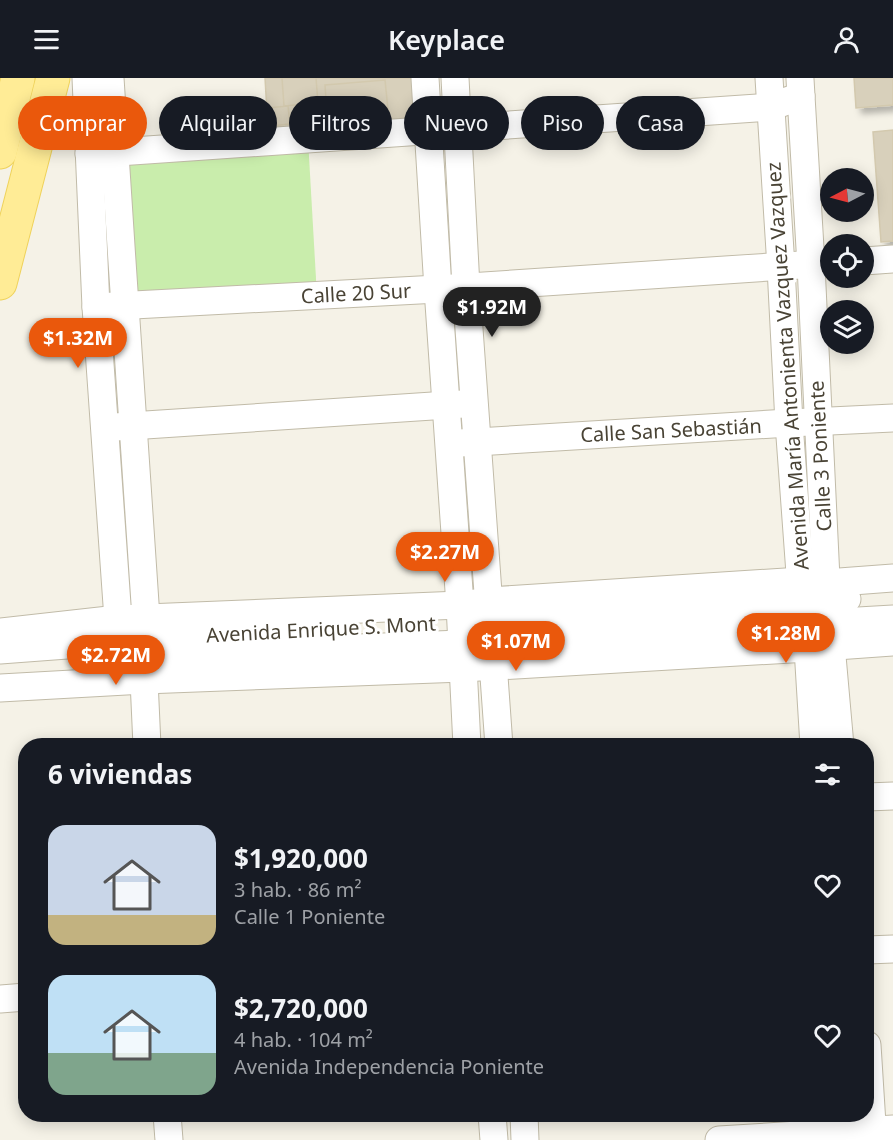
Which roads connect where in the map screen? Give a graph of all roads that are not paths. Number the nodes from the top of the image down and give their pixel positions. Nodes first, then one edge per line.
1 (18, 78) edge
2 (53, 78) edge
3 (86, 78) edge
4 (110, 78) edge
5 (425, 78) edge
6 (455, 78) edge
7 (769, 78) edge
8 (800, 87) edge
9 (49, 96) edge
10 (426, 96) edge
11 (456, 96) edge
12 (770, 107) junction
13 (5, 108) edge
14 (509, 125) edge
15 (404, 133) edge
16 (35, 150) edge
17 (429, 150) edge
18 (459, 150) edge
19 (0, 152) edge
20 (102, 154) junction
21 (820, 256) edge
22 (893, 259) edge
23 (874, 260) edge
24 (820, 264) edge
25 (782, 267) junction
26 (0, 283) edge
27 (466, 287) junction
28 (821, 288) edge
29 (438, 289) junction
30 (126, 306) junction
31 (96, 308) junction
32 (474, 403) junction
33 (446, 405) junction
34 (893, 418) edge
35 (818, 422) junction
36 (789, 423) junction
37 (132, 426) junction
38 (105, 428) junction
39 (477, 441) junction
40 (448, 443) junction
41 (893, 578) edge
42 (893, 596) edge
43 (816, 613) junction
44 (893, 619) edge
45 (0, 632) edge
46 (491, 632) junction
47 (461, 635) junction
48 (118, 639) junction
49 (893, 642) edge
50 (146, 648) junction
51 (0, 650) edge
52 (0, 668) edge
53 (0, 688) edge
54 (147, 738) edge
55 (467, 738) edge
56 (498, 738) edge
57 (814, 738) edge
58 (839, 738) edge
59 (893, 796) edge
60 (874, 797) edge
61 (893, 949) edge
62 (874, 950) edge
63 (18, 998) edge
64 (0, 999) edge
65 (874, 1092) edge
66 (168, 1122) edge
67 (493, 1122) edge
68 (524, 1122) edge
69 (838, 1129) edge
70 (880, 1133) edge
71 (169, 1140) edge
72 (494, 1140) edge
73 (525, 1140) edge
74 (719, 1140) edge

1 - 13 main road
2 - 9 main road
3 - 20 street
4 - 20 street
5 - 10 street
6 - 11 street
7 - 12 street, Avenida María Antonienta Vazquez Vazquez
8 - 12 street
8 - 21 street, Calle 3 Poniente
12 - 14 street
12 - 25 street, Avenida María Antonienta Vazquez Vazquez
13 - 19 main road
15 - 20 street
16 - 26 main road
17 - 29 street
18 - 27 street
20 - 30 street
20 - 31 street
22 - 23 street
24 - 25 street, Calle 20 Sur
25 - 27 street, Calle 20 Sur
25 - 36 street, Avenida María Antonienta Vazquez Vazquez
27 - 29 street, Calle 20 Sur
27 - 32 street
28 - 35 street, Calle 3 Poniente
29 - 30 street, Calle 20 Sur
29 - 33 street
30 - 31 street, Calle 20 Sur
30 - 37 street
31 - 38 street
32 - 33 street
32 - 39 street
33 - 37 street
33 - 40 street
34 - 35 street, Calle San Sebastián
35 - 36 street, Calle San Sebastián
35 - 43 street, Calle 3 Poniente
36 - 39 street, Calle San Sebastián
36 - 43 street, Avenida María Antonienta Vazquez Vazquez
37 - 38 street
37 - 50 street
38 - 48 street
39 - 40 street, Calle San Sebastián
39 - 46 street
40 - 47 street
41 - 43 street
42 - 43 street
43 - 44 street
43 - 46 street
43 - 46 street
43 - 49 street
43 - 57 street
43 - 58 street
45 - 48 street
46 - 47 street
46 - 47 street, Avenida Enrique S. Mont
46 - 56 street
47 - 50 street
47 - 50 street, Avenida Enrique S. Mont
47 - 55 street
48 - 50 street
48 - 50 street
48 - 51 street
48 - 52 street
50 - 53 street
50 - 54 street
59 - 60 street
61 - 62 street
63 - 64 street
65 - 70 street
66 - 71 street
67 - 72 street
68 - 73 street
69 - 70 street
69 - 74 street

